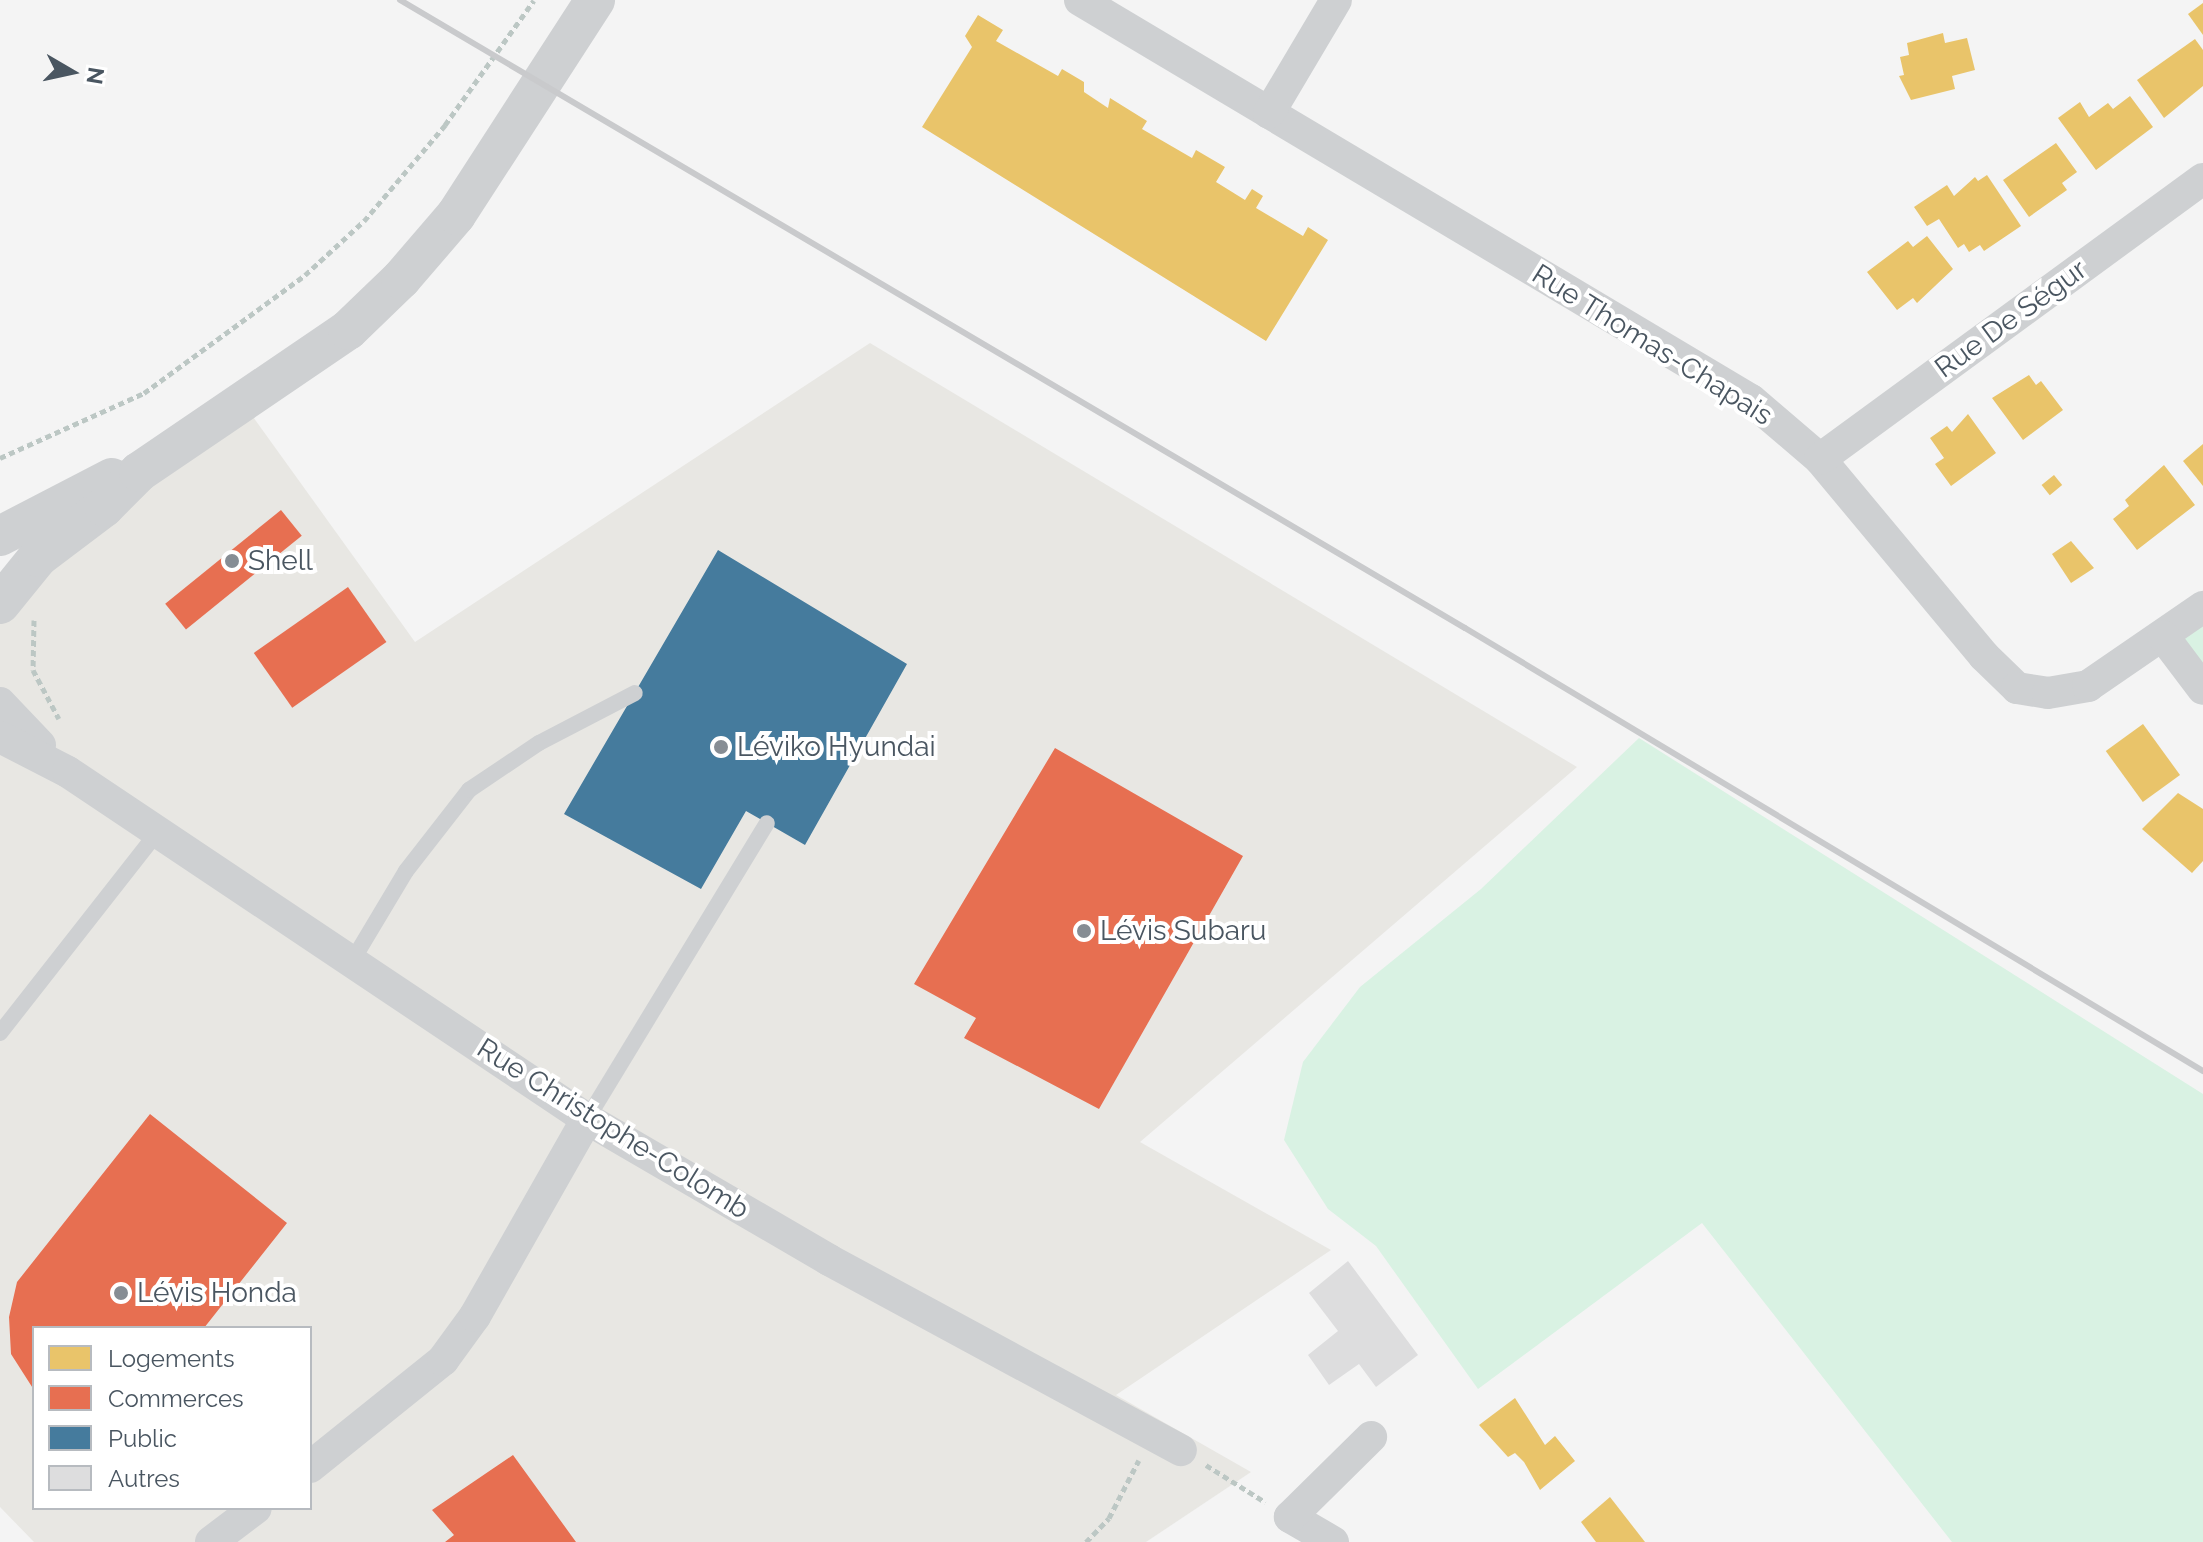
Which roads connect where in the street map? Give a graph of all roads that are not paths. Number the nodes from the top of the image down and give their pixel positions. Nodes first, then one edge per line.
1 (595, 0) edge
2 (1080, 0) edge
3 (1336, 0) edge
4 (1269, 113) junction
5 (2203, 179) edge
6 (1820, 459) junction
7 (139, 472) junction
8 (0, 536) edge
9 (0, 604) edge
10 (2203, 607) edge
11 (2163, 636) junction
12 (2203, 689) edge
13 (635, 693) dead end
14 (0, 703) edge
15 (0, 737) edge
16 (68, 772) junction
17 (767, 823) dead end
18 (157, 833) junction
19 (351, 963) junction
20 (0, 1033) edge
21 (587, 1119) junction
22 (1371, 1437) dead end
23 (1181, 1450) road end
24 (312, 1465) edge
25 (253, 1510) edge
26 (1328, 1541) edge
27 (211, 1542) edge

1 - 7 street
2 - 4 street, Rue Thomas-Chapais
3 - 4 street
4 - 6 street, Rue Thomas-Chapais
5 - 6 street, Rue De Ségur
6 - 11 street, Rue Thomas-Chapais
7 - 8 street
7 - 9 street
10 - 11 street
11 - 12 street
13 - 19 lane
14 - 16 street, Rue Christophe-Colomb
15 - 16 street, Rue Christophe-Colomb
16 - 18 street, Rue Christophe-Colomb
17 - 21 lane
18 - 19 street, Rue Christophe-Colomb
18 - 20 lane
19 - 21 street, Rue Christophe-Colomb
21 - 23 street, Rue Christophe-Colomb
21 - 24 street
22 - 26 street
25 - 27 street

